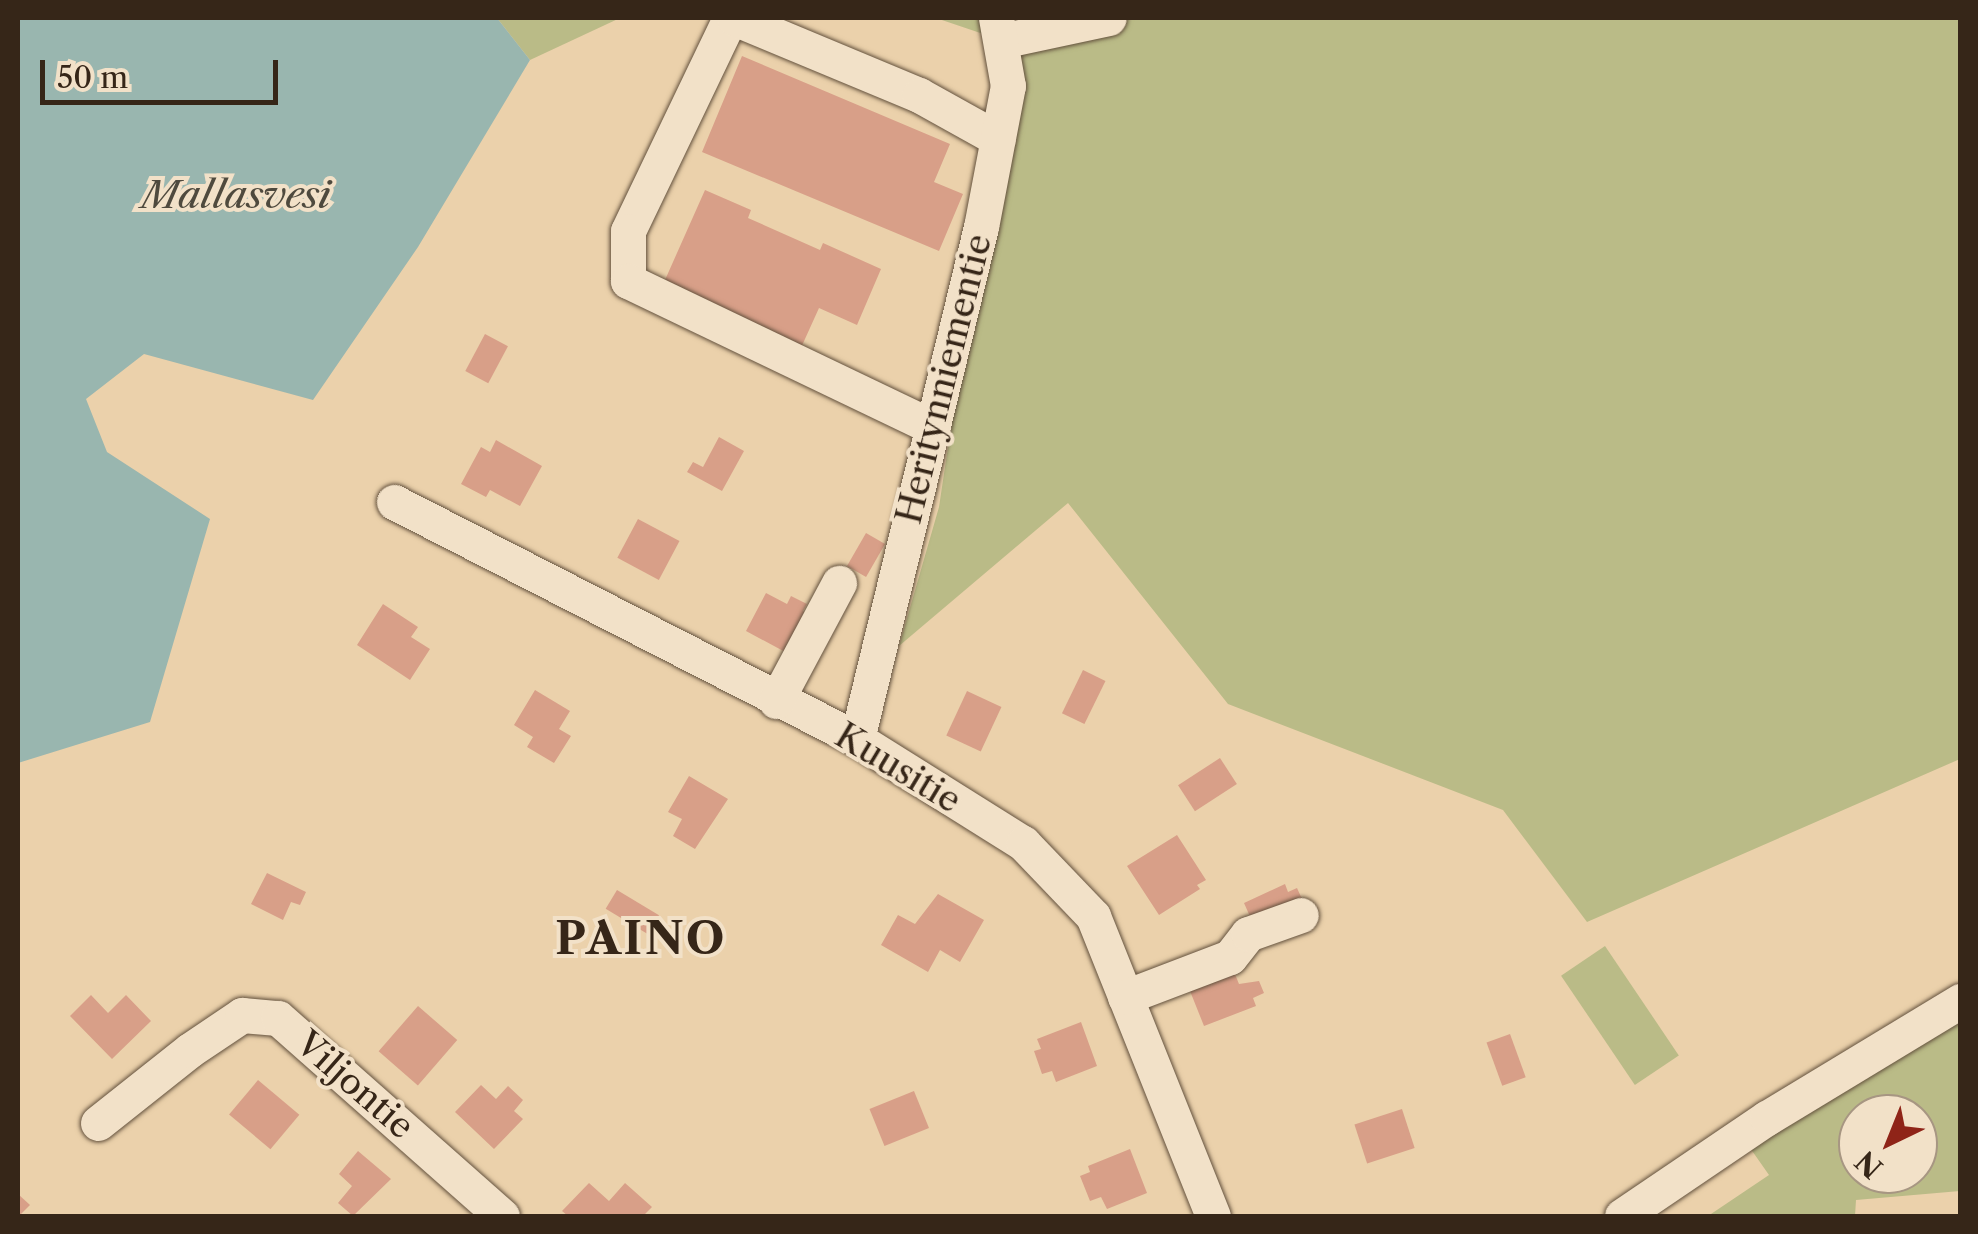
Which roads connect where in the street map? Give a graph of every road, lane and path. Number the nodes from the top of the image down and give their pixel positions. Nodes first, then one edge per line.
1 (732, 18) edge
2 (1109, 18) edge
3 (998, 29) edge
4 (998, 138) junction
5 (933, 427) junction
6 (394, 502) dead end
7 (839, 583) dead end
8 (776, 701) junction
9 (858, 739) junction
10 (1301, 915) dead end
11 (1125, 997) junction
12 (1960, 1001) edge
13 (98, 1123) dead end
14 (502, 1216) edge
15 (1213, 1216) edge
16 (1622, 1216) edge

1 - 4 street
1 - 5 street
2 - 3 street
3 - 4 street, Heritynniementie
4 - 5 street, Heritynniementie
5 - 9 street, Heritynniementie
6 - 8 street, Kuusitie
7 - 8 street
8 - 9 street, Kuusitie
9 - 11 street, Kuusitie
10 - 11 street
11 - 15 street, Kuusitie
12 - 16 street
13 - 14 street, Viljontie

